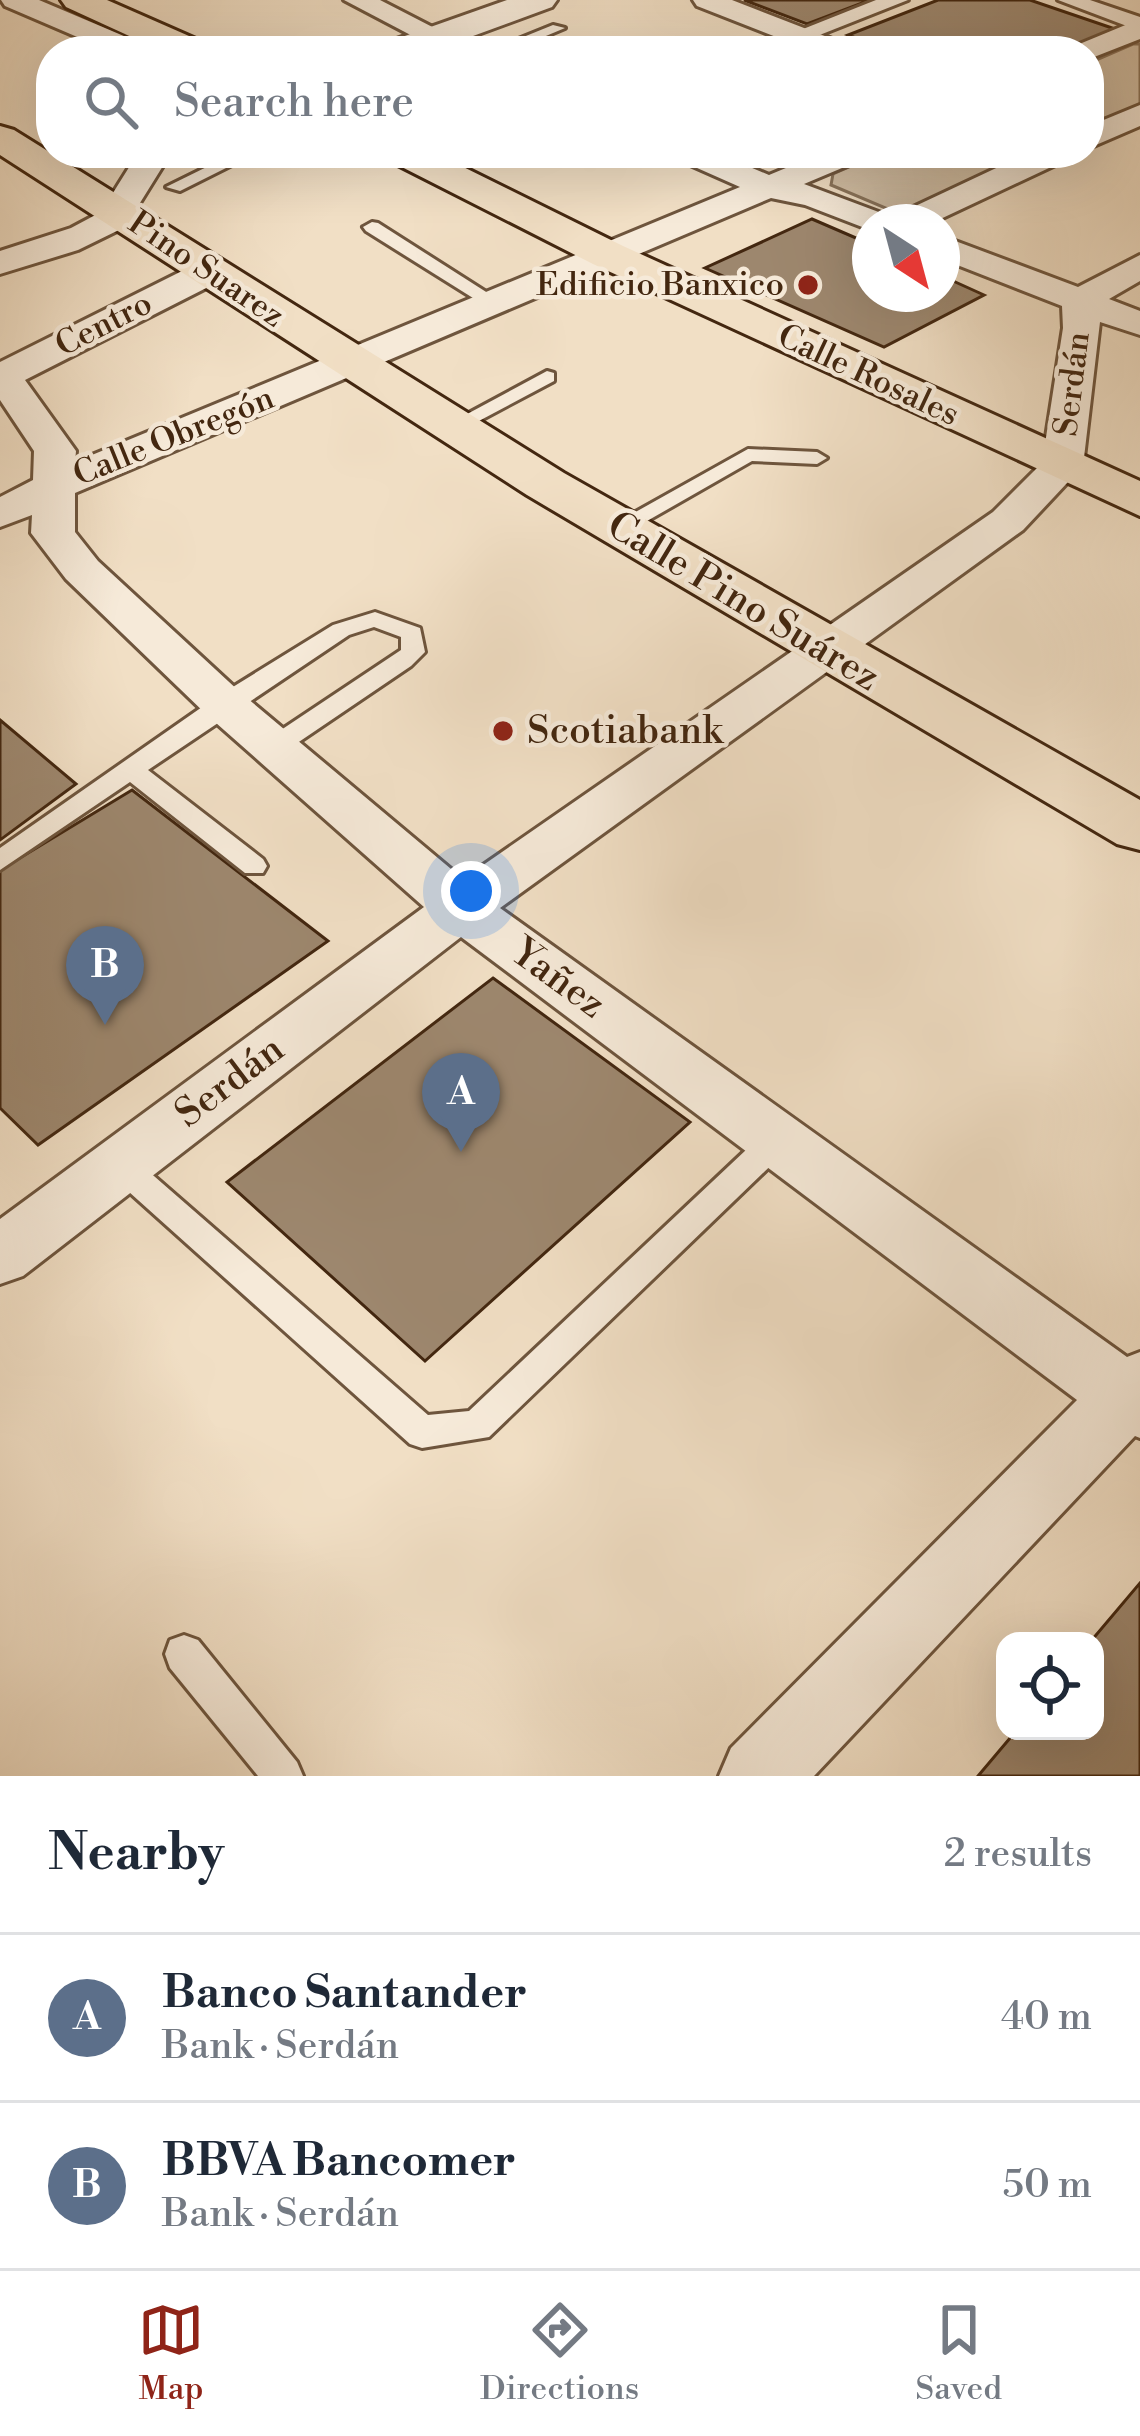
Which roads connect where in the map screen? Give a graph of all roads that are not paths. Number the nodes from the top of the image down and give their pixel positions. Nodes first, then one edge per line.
1 (15, 0) edge
2 (78, 0) edge
3 (358, 0) edge
4 (707, 0) edge
5 (897, 0) edge
6 (1069, 0) edge
7 (549, 14) edge
8 (1140, 26) edge
9 (799, 35) joint
10 (100, 36) edge
11 (158, 36) edge
12 (432, 36) edge
13 (476, 36) edge
14 (517, 36) edge
15 (1104, 43) edge
16 (1140, 115) edge
17 (1104, 131) edge
18 (0, 138) edge
19 (36, 160) edge
20 (48, 168) edge
21 (143, 168) edge
22 (215, 168) edge
23 (434, 168) edge
24 (724, 168) edge
25 (816, 168) edge
26 (1023, 168) edge
27 (174, 187) dead end
28 (770, 188) junction
29 (945, 204) edge
30 (852, 211) edge
31 (121, 213) junction
32 (372, 227) dead end
33 (960, 254) edge
34 (608, 256) junction
35 (0, 262) edge
36 (1140, 266) edge
37 (207, 273) junction
38 (1080, 302) junction
39 (496, 304) junction
40 (1140, 324) edge
41 (351, 365) junction
42 (0, 377) edge
43 (547, 377) dead end
44 (454, 427) junction
45 (817, 458) dead end
46 (1062, 466) junction
47 (55, 485) junction
48 (1140, 500) edge
49 (0, 514) edge
50 (618, 528) junction
51 (822, 652) junction
52 (224, 704) junction
53 (274, 746) junction
54 (133, 771) junction
55 (1140, 828) edge
56 (0, 861) edge
57 (254, 866) dead end
58 (461, 908) junction
59 (777, 1140) junction
60 (120, 1165) junction
61 (0, 1256) edge
62 (1136, 1395) edge
63 (184, 1654) dead end
64 (284, 1776) edge
65 (759, 1776) edge

1 - 10 street
2 - 11 main road
3 - 12 street
4 - 9 street
5 - 9 street
6 - 8 street
7 - 13 street
7 - 14 lane
8 - 15 street
16 - 17 street
18 - 19 main road, Pino Suarez
20 - 31 main road, Pino Suarez
21 - 31 street
22 - 27 lane
23 - 34 main road, Calle Rosales
24 - 28 street
25 - 28 street, Calle Obregón
26 - 29 street
28 - 30 street
28 - 34 street, Calle Obregón
31 - 35 street
31 - 37 main road, Pino Suarez
32 - 39 lane
33 - 38 street
34 - 39 street, Calle Obregón
34 - 46 main road, Calle Rosales
36 - 38 street
37 - 41 main road, Pino Suarez
37 - 42 street, Centro
38 - 40 street
38 - 46 street, Serdán
39 - 41 street, Calle Obregón
41 - 44 main road, Calle Pino Suárez
41 - 47 street, Calle Obregón
42 - 47 street, Yañez
43 - 44 lane
44 - 50 main road, Calle Pino Suárez
45 - 50 lane
46 - 48 main road, Calle Rosales
46 - 51 street, Serdán
47 - 49 street, Calle Obregón
47 - 52 street, Yañez
50 - 51 main road, Calle Pino Suárez
51 - 55 main road, Calle Pino Suárez
51 - 58 street, Serdán
52 - 53 street, Yañez
52 - 53 lane
52 - 54 lane
53 - 58 street, Yañez
54 - 56 lane
54 - 57 lane
58 - 59 street, Yañez
58 - 60 street, Serdán
59 - 60 lane
59 - 62 street, Yañez
60 - 61 street, Serdán
62 - 65 street
63 - 64 lane

